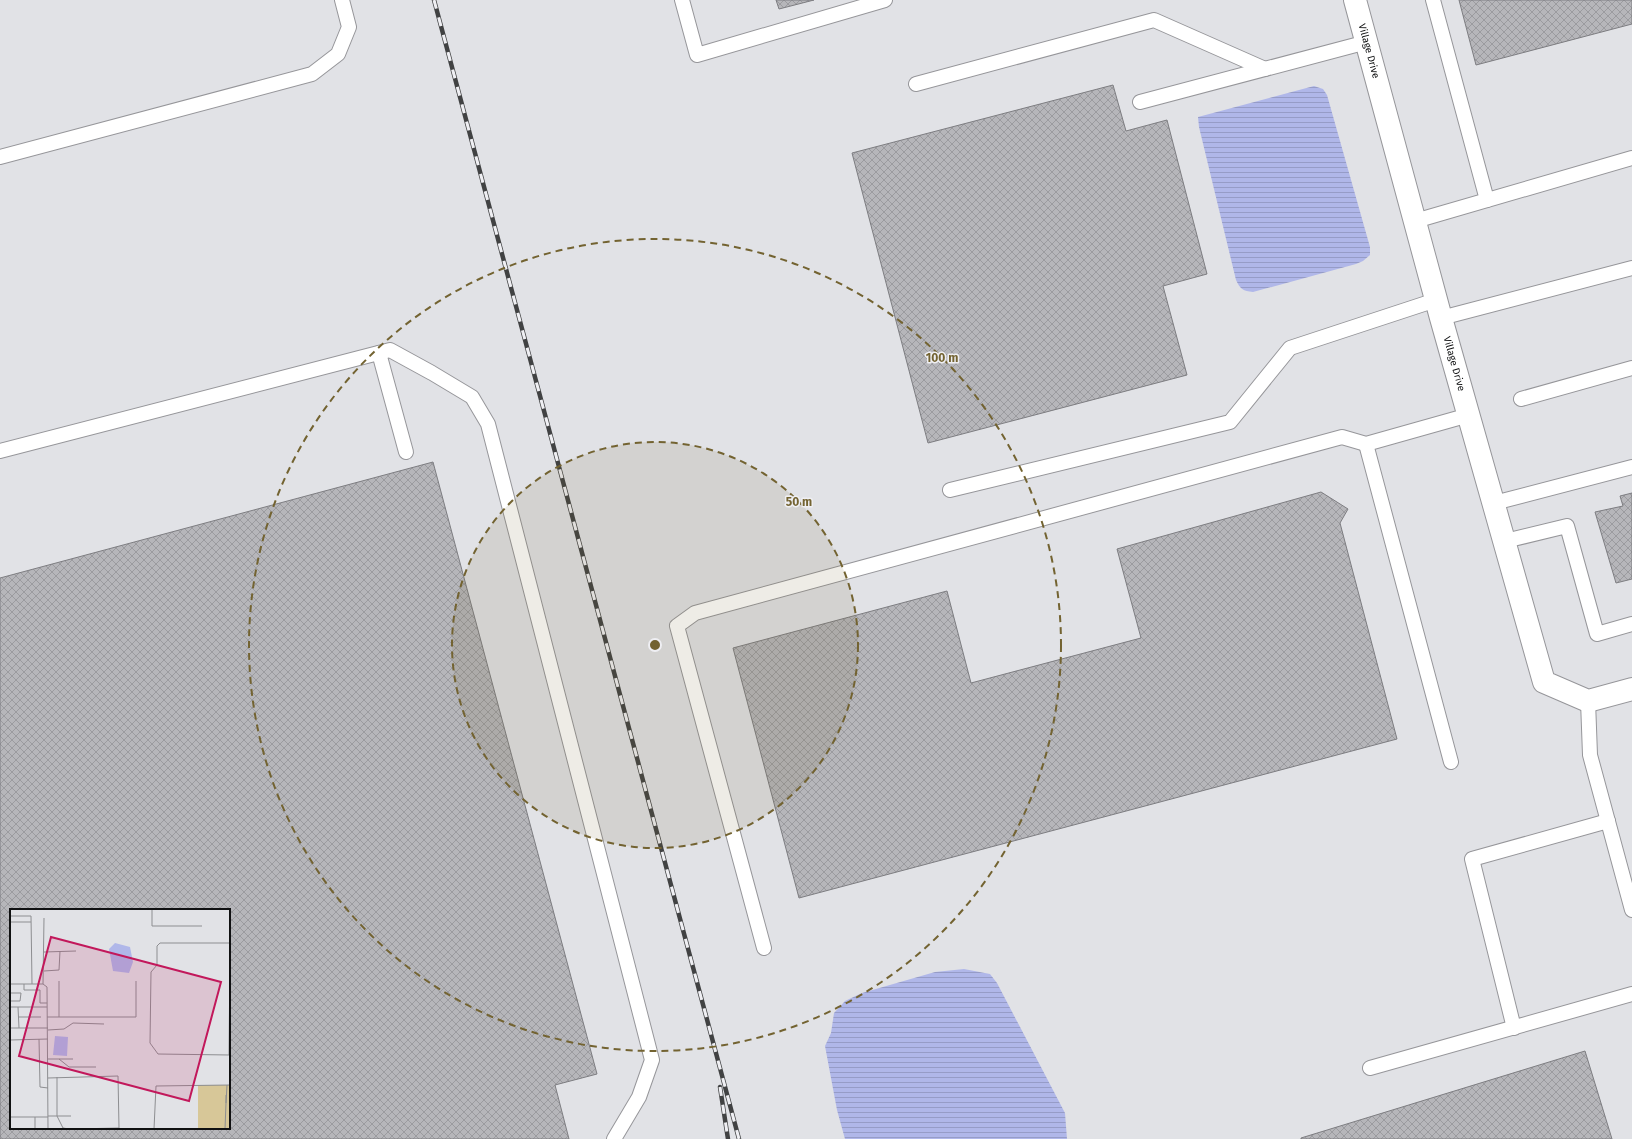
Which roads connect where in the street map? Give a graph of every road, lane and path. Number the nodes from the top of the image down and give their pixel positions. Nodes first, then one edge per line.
1 (342, 0) edge
2 (682, 0) edge
3 (885, 0) edge
4 (1355, 0) edge
5 (1433, 0) edge
6 (1367, 42) junction
7 (1265, 69) junction
8 (916, 84) dead end
9 (1140, 102) dead end
10 (0, 157) edge
11 (1632, 158) edge
12 (1487, 200) junction
13 (1416, 221) junction
14 (1632, 268) edge
15 (1439, 309) junction
16 (379, 353) junction
17 (1632, 368) edge
18 (1521, 399) dead end
19 (1469, 415) junction
20 (1366, 444) junction
21 (0, 451) edge
22 (406, 452) dead end
23 (1632, 467) edge
24 (950, 490) dead end
25 (1494, 502) junction
26 (1505, 541) junction
27 (1632, 624) edge
28 (1632, 689) edge
29 (1588, 701) junction
30 (1451, 762) dead end
31 (1608, 821) junction
32 (1632, 910) edge
33 (764, 948) dead end
34 (1632, 994) edge
35 (1514, 1028) junction
36 (1370, 1068) dead end
37 (614, 1139) edge

1 - 10 lane
2 - 3 lane
4 - 6 street, Village Drive
5 - 12 lane
6 - 7 lane
6 - 13 street, Village Drive
7 - 8 lane
7 - 9 lane
11 - 12 lane
12 - 13 lane
13 - 15 street, Village Drive
14 - 15 lane
15 - 19 street, Village Drive
15 - 24 lane
16 - 21 lane
16 - 22 lane
16 - 37 lane
17 - 18 lane
19 - 20 lane
19 - 25 street, Village Drive
20 - 30 lane
20 - 33 lane
23 - 25 lane
25 - 26 street, Village Drive
26 - 27 lane
26 - 29 street, Village Drive
28 - 29 street
29 - 31 lane
31 - 32 lane
31 - 35 lane
34 - 35 lane
35 - 36 lane

